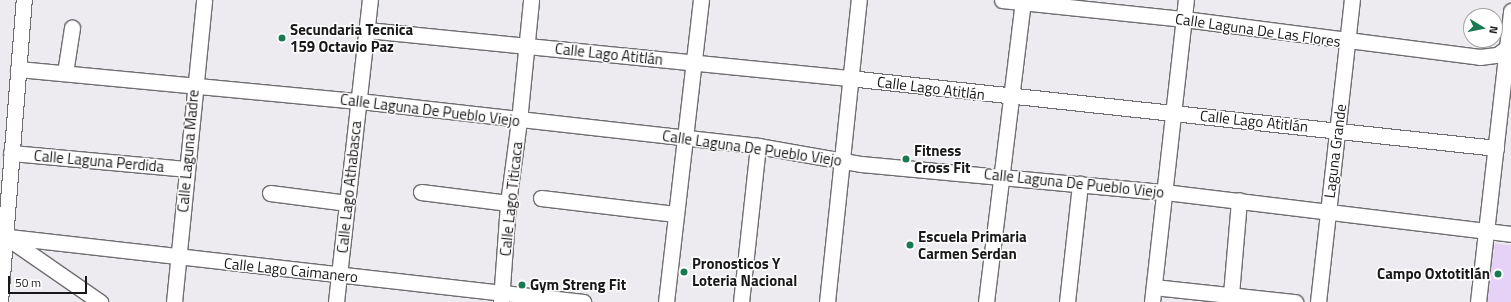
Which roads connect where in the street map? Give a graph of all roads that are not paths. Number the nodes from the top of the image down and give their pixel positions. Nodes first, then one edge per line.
1 (24, 0) edge
2 (204, 0) edge
3 (370, 0) edge
4 (530, 0) edge
5 (701, 0) edge
6 (859, 0) edge
7 (1002, 0) edge
8 (1186, 0) edge
9 (1352, 0) edge
10 (1022, 1) edge
11 (1511, 11) edge
12 (1184, 19) junction
13 (72, 28) dead end
14 (366, 30) junction
15 (1348, 42) junction
16 (526, 45) junction
17 (1508, 47) edge
18 (694, 62) junction
19 (18, 69) junction
20 (65, 73) junction
21 (849, 78) junction
22 (194, 85) junction
23 (1507, 86) edge
24 (1011, 97) junction
25 (358, 101) junction
26 (1175, 112) junction
27 (519, 121) junction
28 (1505, 127) edge
29 (1338, 129) junction
30 (685, 138) junction
31 (758, 146) junction
32 (1496, 148) junction
33 (11, 153) junction
34 (841, 160) junction
35 (186, 170) junction
36 (1001, 175) junction
37 (1080, 184) junction
38 (421, 192) dead end
39 (1165, 192) junction
40 (270, 193) dead end
41 (541, 198) dead end
42 (1239, 200) junction
43 (347, 203) junction
44 (508, 203) junction
45 (1328, 213) junction
46 (676, 214) junction
47 (1485, 232) junction
48 (1511, 234) edge
49 (2, 235) edge
50 (178, 257) junction
51 (339, 276) junction
52 (1154, 287) junction
53 (1231, 294) junction
54 (501, 297) edge
55 (0, 302) edge
56 (100, 302) edge
57 (174, 302) edge
58 (336, 302) edge
59 (583, 302) edge
60 (666, 302) edge
61 (741, 302) edge
62 (827, 302) edge
63 (986, 302) edge
64 (1067, 302) edge
65 (1152, 302) edge
66 (1295, 302) edge
67 (1318, 302) edge
68 (1478, 302) edge

1 - 19 street
2 - 22 street, Calle Laguna Madre
3 - 14 street, Calle Lago Athabasca
4 - 16 street, Calle Lago Titicaca
5 - 18 street
6 - 21 street
7 - 10 street, Calle Laguna De Las Flores
8 - 12 street
9 - 15 street, Laguna Grande
10 - 12 street, Calle Laguna De Las Flores
10 - 24 street
11 - 17 street
12 - 15 street, Calle Laguna De Las Flores
12 - 26 street
13 - 20 street
14 - 16 street, Calle Lago Atitlán
14 - 25 street, Calle Lago Athabasca
15 - 17 street, Calle Laguna De Las Flores
15 - 29 street, Laguna Grande
16 - 18 street, Calle Lago Atitlán
16 - 27 street, Calle Lago Titicaca
17 - 23 street
18 - 21 street, Calle Lago Atitlán
18 - 30 street
19 - 20 street, Calle Laguna De Pueblo Viejo
19 - 33 street
20 - 22 street, Calle Laguna De Pueblo Viejo
21 - 24 street, Calle Lago Atitlán
21 - 34 street
22 - 25 street, Calle Laguna De Pueblo Viejo
22 - 35 street, Calle Laguna Madre
23 - 28 street
24 - 26 street, Calle Lago Atitlán
24 - 36 street
25 - 27 street, Calle Laguna De Pueblo Viejo
25 - 43 street, Calle Lago Athabasca
26 - 29 street, Calle Lago Atitlán
26 - 39 street
27 - 30 street, Calle Laguna De Pueblo Viejo
27 - 44 street, Calle Lago Titicaca
28 - 32 street
29 - 32 street, Calle Lago Atitlán
29 - 45 street, Laguna Grande
30 - 31 street, Calle Laguna De Pueblo Viejo
30 - 46 street
31 - 34 street, Calle Laguna De Pueblo Viejo
31 - 61 street
32 - 47 street
33 - 35 street, Calle Laguna Perdida
33 - 49 street
34 - 36 street, Calle Laguna De Pueblo Viejo
34 - 62 street
35 - 50 street, Calle Laguna Madre
36 - 37 street, Calle Laguna De Pueblo Viejo
36 - 63 street
37 - 39 street, Calle Laguna De Pueblo Viejo
37 - 64 street
38 - 44 street
39 - 42 street, Calle Laguna De Pueblo Viejo
39 - 52 street
40 - 43 street
41 - 46 street
42 - 45 street, Calle Laguna De Pueblo Viejo
42 - 53 street
43 - 51 street, Calle Lago Athabasca
44 - 54 street, Calle Lago Titicaca
45 - 47 street, Calle Laguna De Pueblo Viejo
45 - 67 street, Laguna Grande
46 - 60 street
47 - 48 street, Calle Laguna De Pueblo Viejo
47 - 68 street
49 - 50 street, Calle Lago Caimanero
49 - 55 street
49 - 56 street
50 - 51 street, Calle Lago Caimanero
50 - 57 street, Calle Laguna Madre
51 - 54 street, Calle Lago Caimanero
51 - 58 street, Calle Lago Athabasca
52 - 53 street
52 - 65 street
53 - 66 street
54 - 59 street, Calle Lago Caimanero

